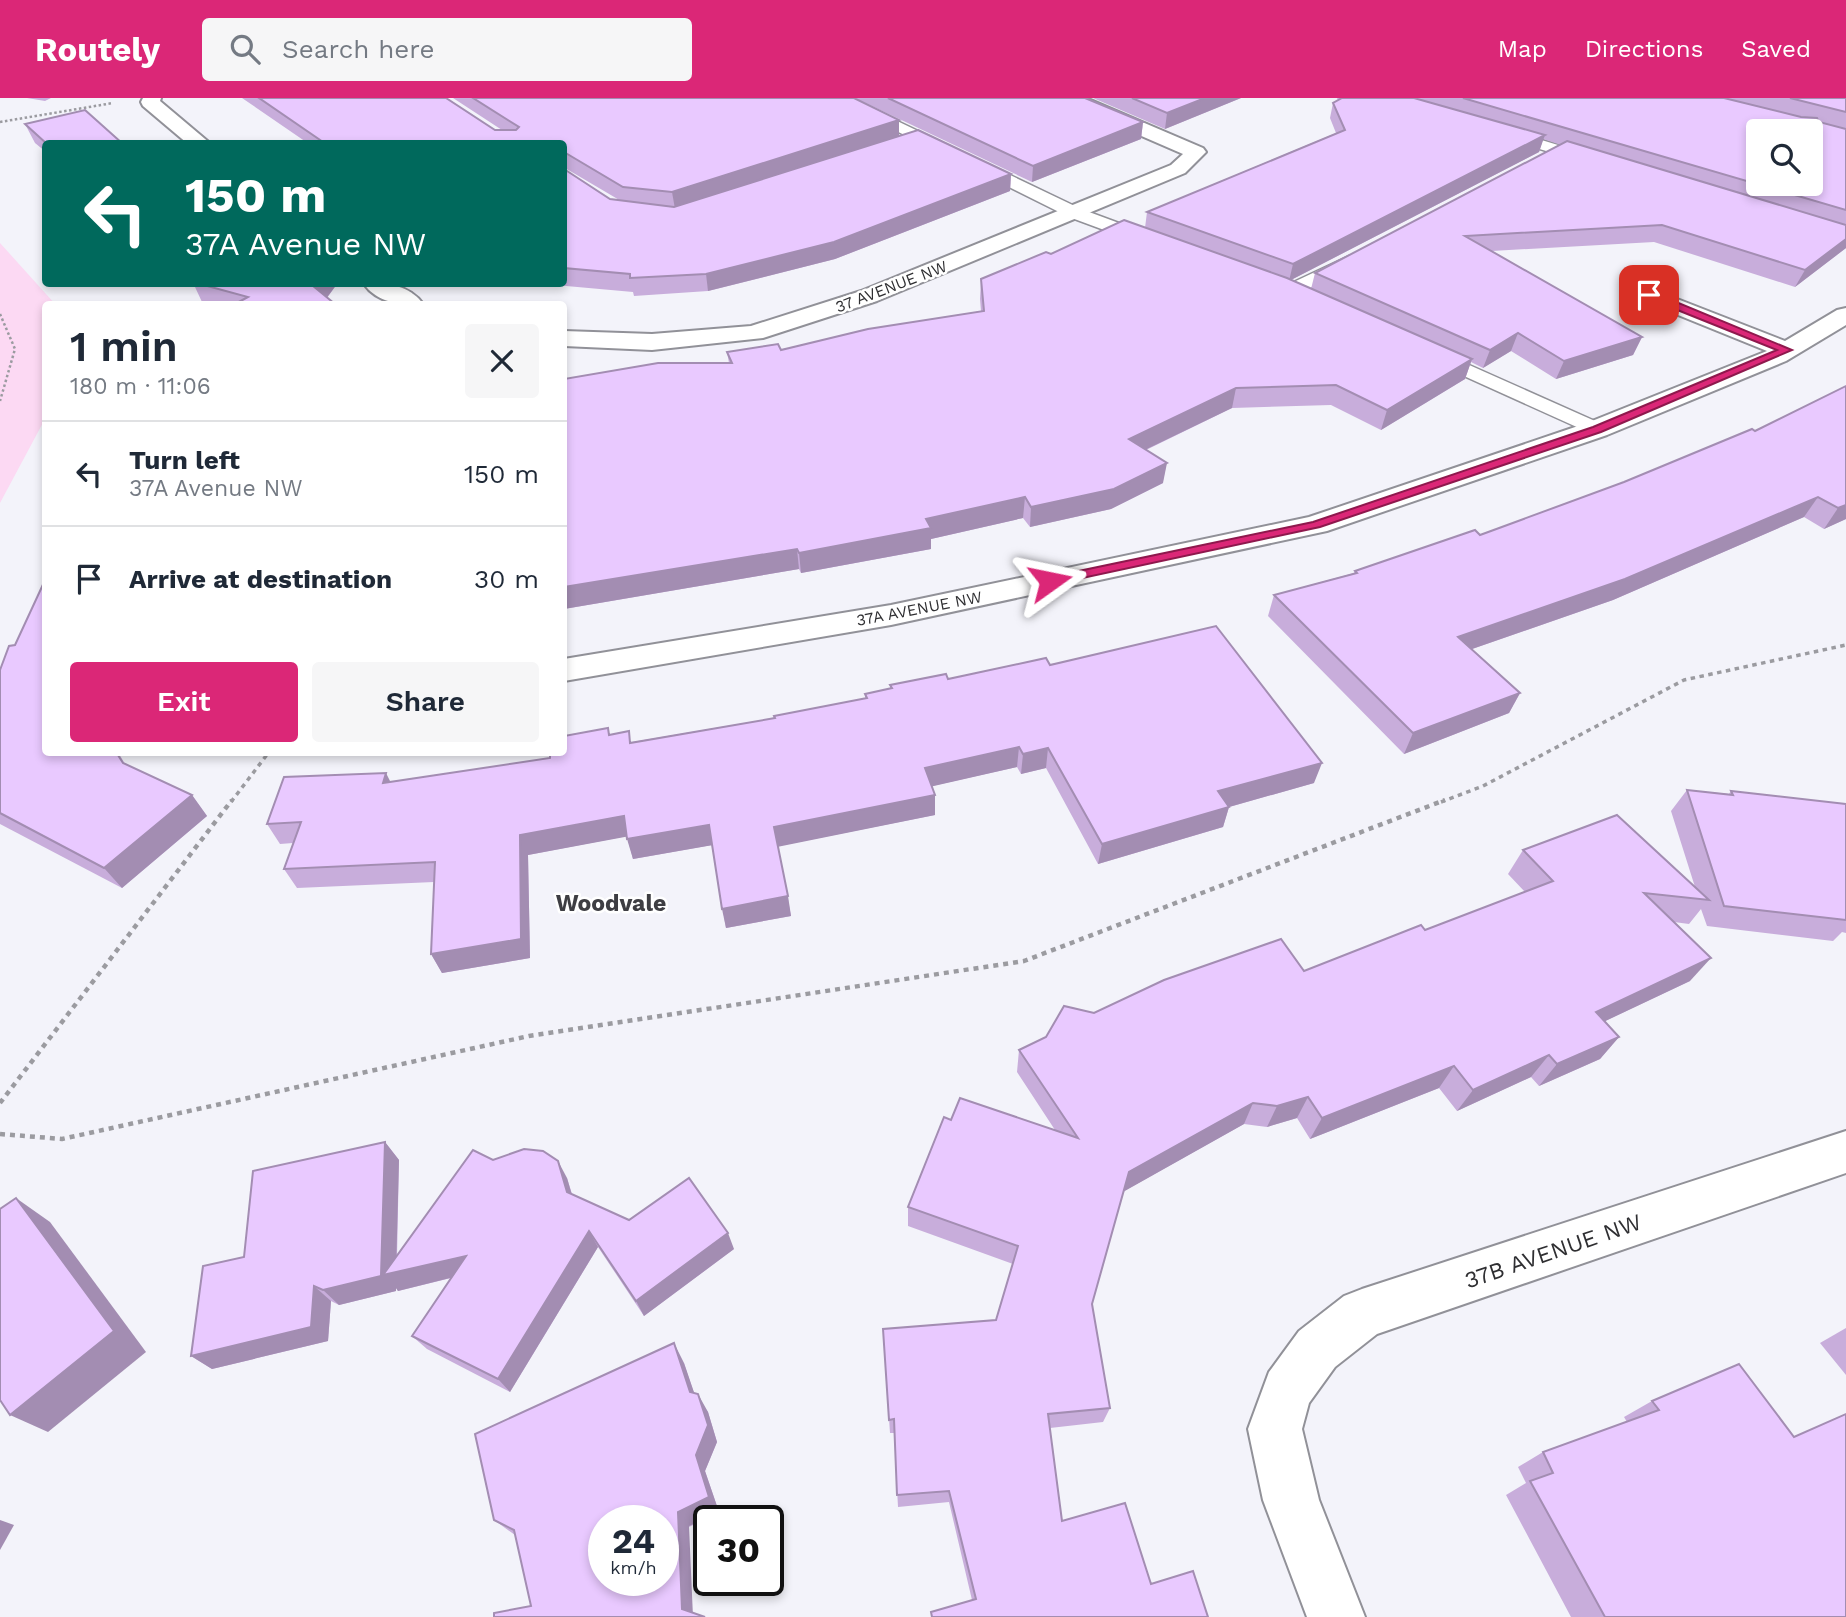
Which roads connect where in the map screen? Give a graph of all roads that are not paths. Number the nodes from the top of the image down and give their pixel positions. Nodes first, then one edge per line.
1 (152, 98) edge
2 (837, 98) edge
3 (1070, 98) edge
4 (1483, 128) edge
5 (916, 139) junction
6 (196, 140) edge
7 (891, 147) edge
8 (1560, 150) junction
9 (1535, 163) edge
10 (1612, 166) edge
11 (1075, 213) junction
12 (1163, 245) edge
13 (1364, 253) edge
14 (381, 287) edge
15 (1649, 295) dead end
16 (406, 301) edge
17 (1315, 302) edge
18 (1846, 315) edge
19 (567, 339) edge
20 (1413, 346) edge
21 (1786, 350) junction
22 (1597, 429) junction
23 (567, 669) edge
24 (1846, 1152) edge
25 (1336, 1617) edge

1 - 6 street
2 - 5 lane
3 - 11 street, 37 AVENUE NW
4 - 8 lane
5 - 7 lane
5 - 11 lane
8 - 9 lane
8 - 10 lane
11 - 12 lane
11 - 19 street, 37 AVENUE NW
13 - 17 lane
14 - 16 street
15 - 21 street
18 - 21 street, 37A AVENUE NW
20 - 22 lane
21 - 22 street, 37A AVENUE NW
22 - 23 street, 37A AVENUE NW
24 - 25 street, 37B AVENUE NW

